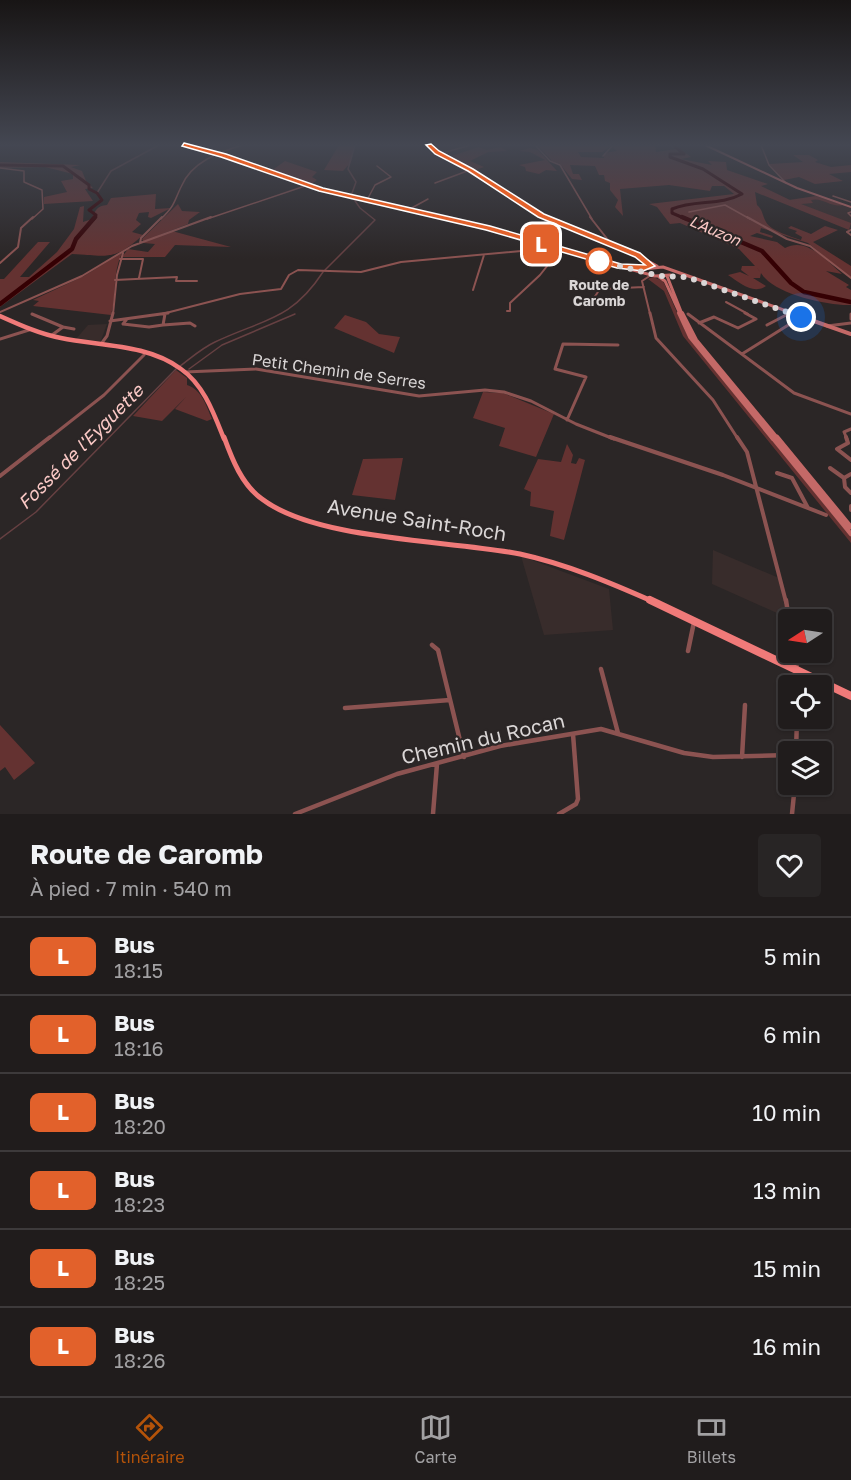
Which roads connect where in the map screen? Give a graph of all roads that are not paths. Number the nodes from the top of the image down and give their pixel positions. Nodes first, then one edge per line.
1 (26, 183) edge
2 (183, 183) edge
3 (302, 183) edge
4 (379, 183) edge
5 (490, 183) edge
6 (572, 183) edge
7 (786, 183) edge
8 (308, 185) junction
9 (833, 196) dead end
10 (428, 199) dead end
11 (367, 200) junction
12 (851, 202) edge
13 (851, 207) edge
14 (408, 210) junction
15 (689, 212) dead end
16 (851, 230) edge
17 (851, 235) edge
18 (140, 243) junction
19 (612, 245) junction
20 (553, 248) junction
21 (474, 250) dead end
22 (559, 250) junction
23 (124, 252) junction
24 (484, 255) junction
25 (475, 256) junction
26 (120, 259) junction
27 (645, 259) junction
28 (0, 263) edge
29 (657, 266) junction
30 (650, 270) junction
31 (669, 274) junction
32 (659, 276) junction
33 (139, 278) junction
34 (851, 278) edge
35 (115, 280) junction
36 (197, 281) dead end
37 (644, 287) junction
38 (473, 290) dead end
39 (726, 302) dead end
40 (589, 305) dead end
41 (507, 311) dead end
42 (790, 313) junction
43 (0, 314) edge
44 (32, 314) dead end
45 (165, 314) junction
46 (688, 314) dead end
47 (851, 314) edge
48 (801, 317) junction
49 (128, 319) junction
50 (851, 319) edge
51 (110, 321) junction
52 (699, 323) junction
53 (851, 323) edge
54 (163, 325) junction
55 (767, 325) dead end
56 (195, 326) dead end
57 (832, 326) junction
58 (63, 327) junction
59 (74, 329) dead end
60 (29, 330) junction
61 (851, 334) edge
62 (50, 336) junction
63 (0, 339) edge
64 (100, 345) junction
65 (618, 345) dead end
66 (742, 354) junction
67 (144, 355) junction
68 (185, 372) junction
69 (851, 414) edge
70 (567, 420) junction
71 (851, 429) edge
72 (851, 460) edge
73 (830, 468) dead end
74 (777, 472) dead end
75 (851, 474) edge
76 (0, 476) edge
77 (844, 478) junction
78 (758, 490) junction
79 (851, 493) edge
80 (808, 508) junction
81 (826, 515) dead end
82 (851, 527) edge
83 (851, 534) edge
84 (787, 609) edge
85 (694, 622) junction
86 (432, 645) dead end
87 (688, 651) dead end
88 (797, 663) edge
89 (601, 669) dead end
90 (798, 671) junction
91 (798, 675) edge
92 (851, 696) edge
93 (450, 700) junction
94 (746, 705) dead end
95 (345, 708) dead end
96 (618, 733) junction
97 (573, 734) junction
98 (778, 755) edge
99 (464, 757) junction
100 (742, 757) junction
101 (437, 764) junction
102 (794, 795) edge
103 (295, 814) edge
104 (433, 814) edge
105 (559, 814) edge
106 (792, 814) edge

1 - 28 street
2 - 18 street
3 - 8 main road
4 - 11 street
5 - 19 main road
6 - 19 street
7 - 13 main road
8 - 11 main road
8 - 18 street
9 - 12 street
10 - 14 street
11 - 14 main road
14 - 20 main road
15 - 34 street
16 - 17 street
18 - 23 street
19 - 27 main road
20 - 22 main road
20 - 24 street
21 - 25 street
22 - 30 main road
22 - 41 street
23 - 26 street
23 - 43 street
24 - 25 street
24 - 38 street
25 - 45 street
26 - 33 street
26 - 35 street
27 - 29 main road
27 - 30 main road
29 - 30 main road
29 - 31 main road
30 - 32 main road
30 - 37 street
31 - 32 main road
31 - 42 main road
31 - 82 main road
32 - 83 main road
33 - 35 street
33 - 36 street
35 - 51 street
37 - 40 street
37 - 78 street
39 - 52 street
42 - 48 main road
42 - 55 street
43 - 60 main road, Avenue Saint-Roch
44 - 58 street
45 - 49 street
45 - 54 street
46 - 52 street
47 - 50 street
48 - 57 main road
48 - 66 street
49 - 51 street
49 - 54 street
51 - 64 street
52 - 66 street
53 - 57 street
54 - 56 street
57 - 61 main road
58 - 59 street
58 - 62 street
60 - 62 main road, Avenue Saint-Roch
60 - 63 street
62 - 64 main road, Avenue Saint-Roch
64 - 67 main road, Avenue Saint-Roch
65 - 70 street
66 - 69 street
67 - 68 main road, Avenue Saint-Roch
67 - 76 street
68 - 70 street, Petit Chemin de Serres
68 - 85 main road, Avenue Saint-Roch
70 - 78 street, Petit Chemin de Serres
71 - 72 street
73 - 77 street
74 - 80 street
75 - 77 street
77 - 79 street
78 - 80 street, Petit Chemin de Serres
78 - 84 street
80 - 81 street, Petit Chemin de Serres
85 - 87 street
85 - 90 main road, Avenue Saint-Roch
86 - 93 street
88 - 90 street
89 - 96 street
90 - 91 street
90 - 92 main road, Avenue Saint-Roch
93 - 95 street
93 - 99 street
94 - 100 street
96 - 97 street, Chemin du Rocan
96 - 100 street, Chemin du Rocan
97 - 99 street, Chemin du Rocan
97 - 105 street
98 - 100 street, Chemin du Rocan
99 - 101 street, Chemin du Rocan
101 - 103 street, Chemin du Rocan
101 - 104 street
102 - 106 street

